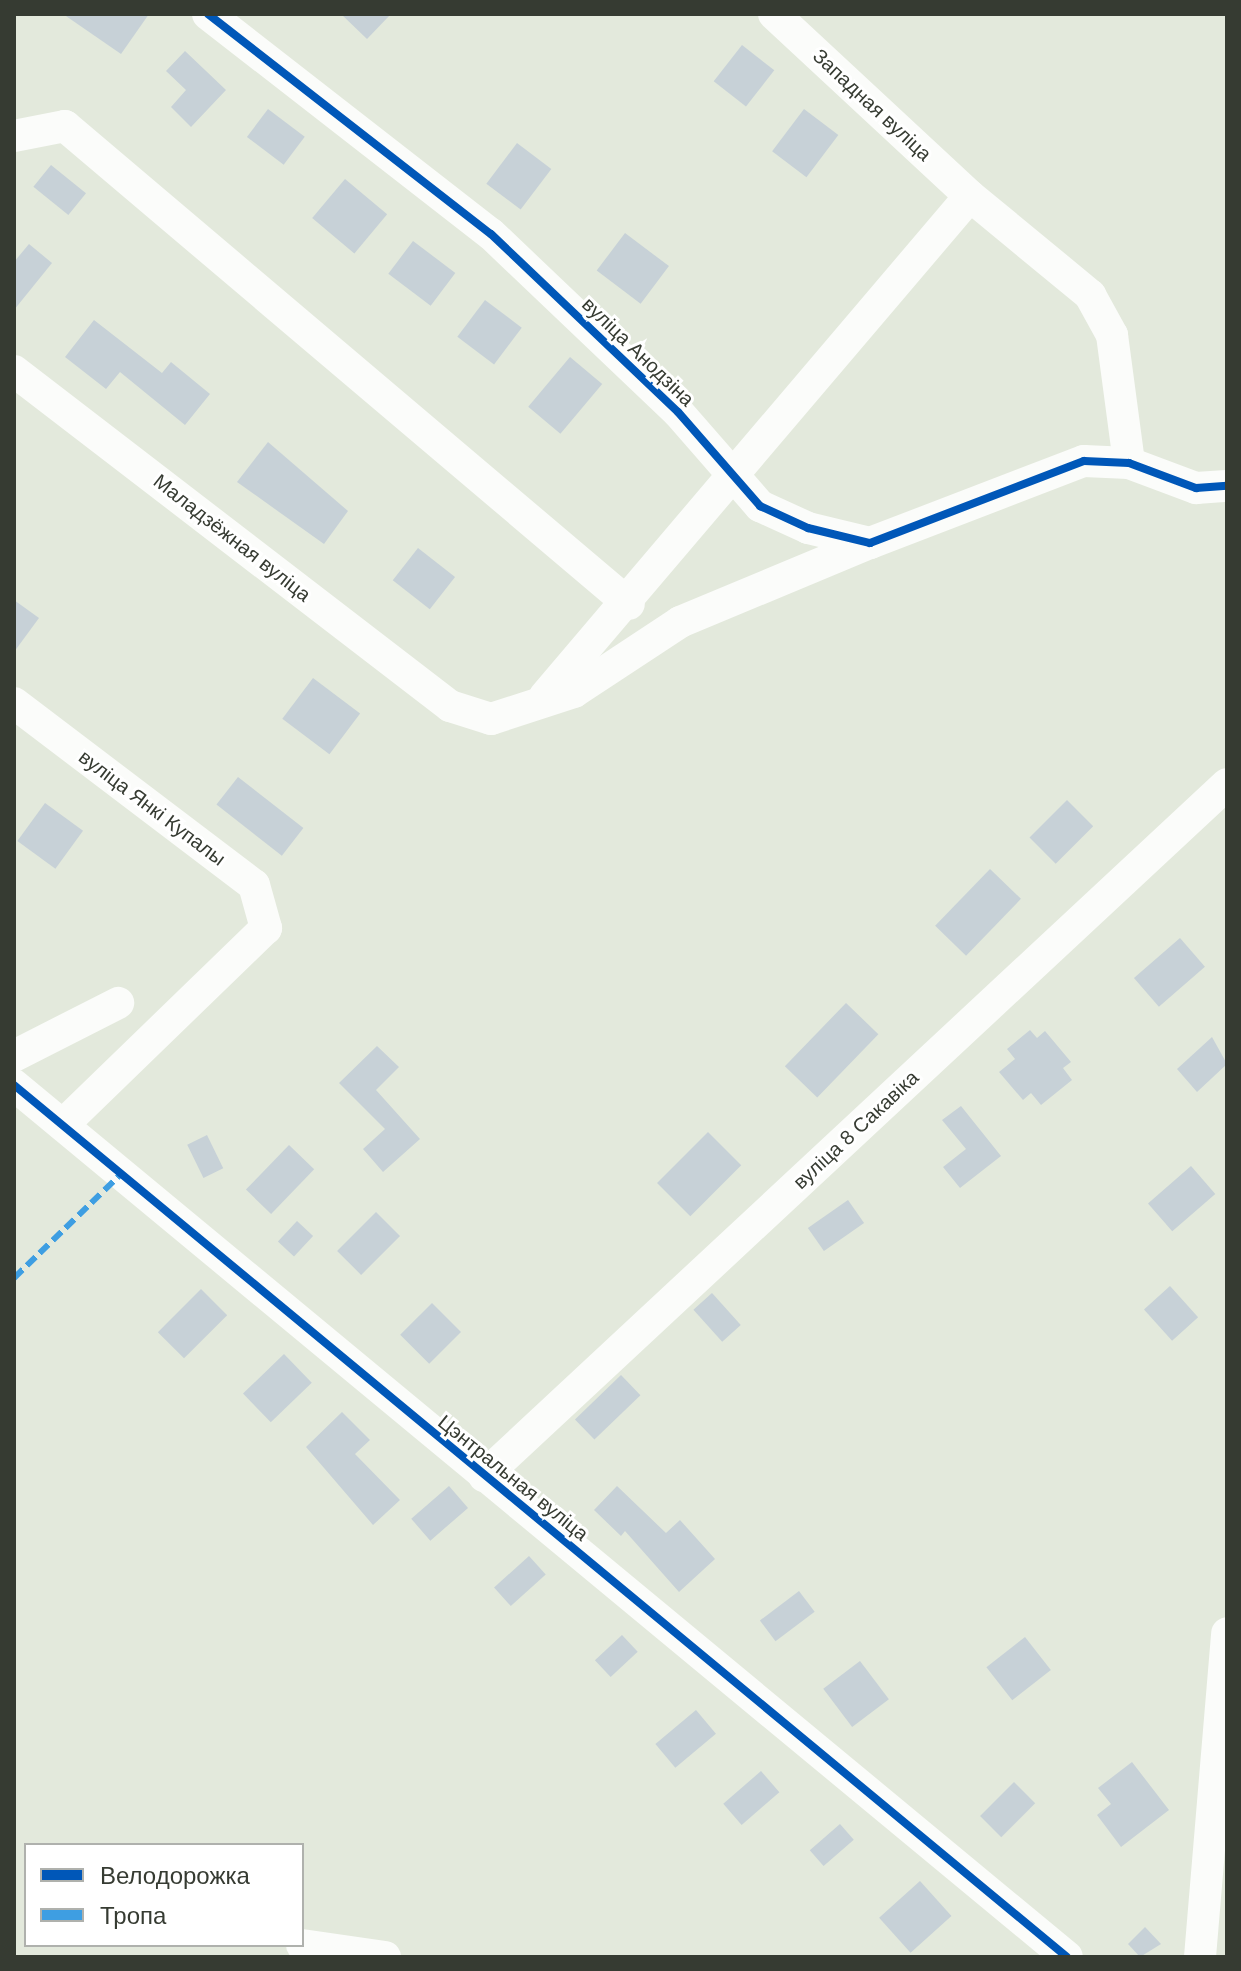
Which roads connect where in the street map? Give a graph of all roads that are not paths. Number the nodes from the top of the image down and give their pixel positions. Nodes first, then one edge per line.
1 (208, 14) edge
2 (774, 14) edge
3 (14, 136) edge
4 (970, 196) junction
5 (14, 371) edge
6 (1129, 463) junction
7 (734, 480) junction
8 (1227, 486) edge
9 (870, 543) junction
10 (629, 604) junction
11 (14, 703) edge
12 (532, 710) junction
13 (1227, 784) edge
14 (118, 1003) dead end
15 (14, 1056) edge
16 (14, 1085) edge
17 (63, 1125) junction
18 (484, 1476) junction
19 (1227, 1633) edge
20 (304, 1945) edge
21 (385, 1957) edge
22 (1067, 1957) edge
23 (1200, 1957) edge

1 - 7 street, вуліца Анодзіна
2 - 4 street, Западная вуліца
3 - 10 street
4 - 6 street, Западная вуліца
4 - 7 street
5 - 12 street, Маладзёжная вуліца
6 - 8 street
6 - 9 street
7 - 9 street, вуліца Анодзіна
7 - 10 street
9 - 12 street, Маладзёжная вуліца
10 - 12 street
11 - 17 street, вуліца Янкі Купалы
13 - 18 street, вуліца 8 Сакавіка
14 - 15 street
16 - 17 street, Цэнтральная вуліца
17 - 18 street, Цэнтральная вуліца
18 - 22 street, Цэнтральная вуліца
19 - 23 street
20 - 21 street

